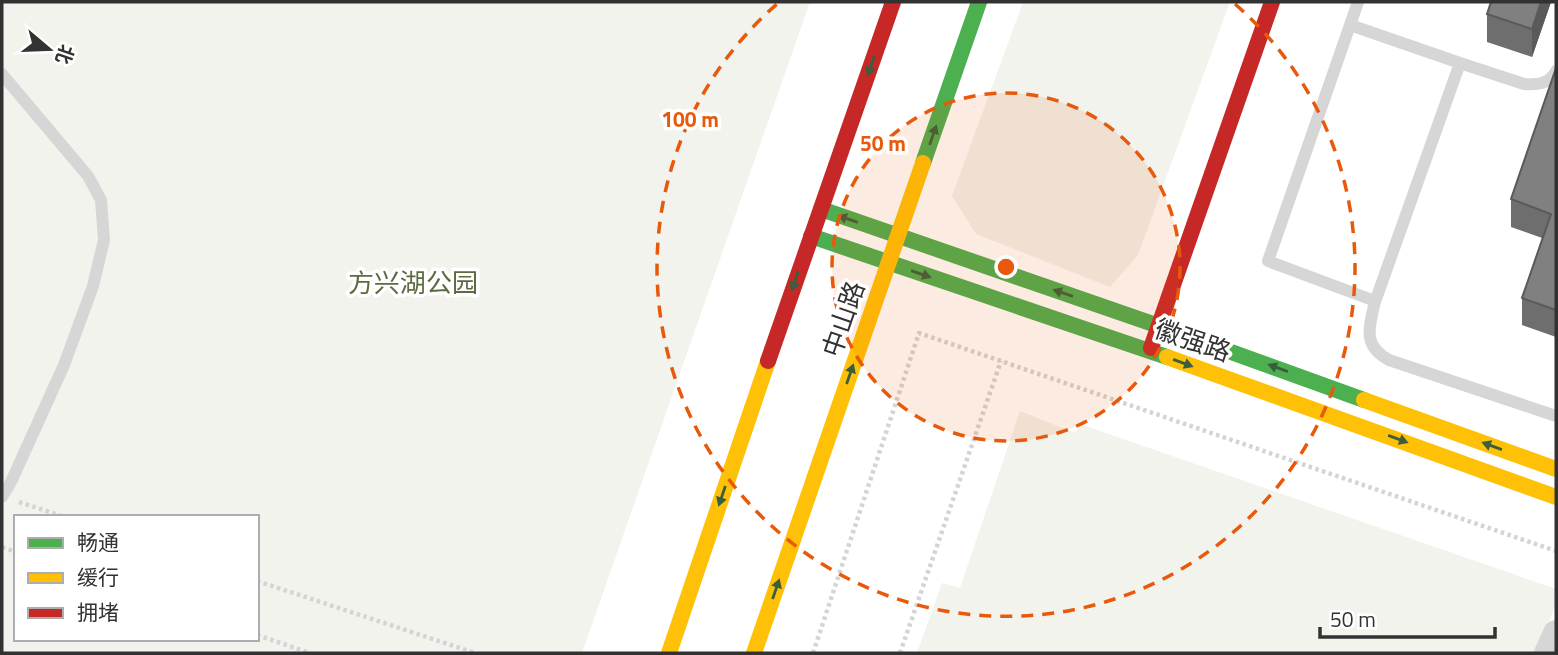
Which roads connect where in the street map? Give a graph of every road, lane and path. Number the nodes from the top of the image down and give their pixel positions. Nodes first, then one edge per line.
1 (893, 2) edge
2 (979, 2) edge
3 (1272, 2) edge
4 (1359, 2) edge
5 (1350, 25) junction
6 (1460, 63) junction
7 (1556, 71) edge
8 (2, 74) edge
9 (821, 209) junction
10 (811, 236) junction
11 (898, 237) junction
12 (888, 263) junction
13 (1375, 302) junction
14 (1159, 326) junction
15 (1150, 351) junction
16 (1001, 361) junction
17 (1556, 416) edge
18 (1556, 469) edge
19 (2, 496) edge
20 (1556, 497) edge
21 (59, 515) edge
22 (1556, 551) edge
23 (259, 582) edge
24 (1556, 633) edge
25 (259, 636) edge
26 (310, 653) edge
27 (475, 653) edge
28 (669, 653) edge
29 (754, 653) edge
30 (813, 653) edge
31 (900, 653) edge
32 (1547, 653) edge

1 -> 9 street
11 -> 2 street, 中山路
3 - 14 street
4 - 5 lane
5 - 6 lane
5 - 13 lane
6 - 7 lane
6 - 13 lane
8 - 19 lane
9 - 10 street
11 -> 9 street, 徽强路
10 - 12 street, 徽强路
10 -> 28 street
11 - 12 street, 中山路
14 -> 11 street, 徽强路
12 -> 15 street, 徽强路
29 -> 12 street, 中山路
13 - 17 lane
14 - 15 street
18 -> 14 street, 徽强路
15 -> 20 street, 徽强路
16 - 22 path
16 - 30 path
16 - 31 path
19 - 21 path
23 - 27 path
24 - 32 street
25 - 26 path

